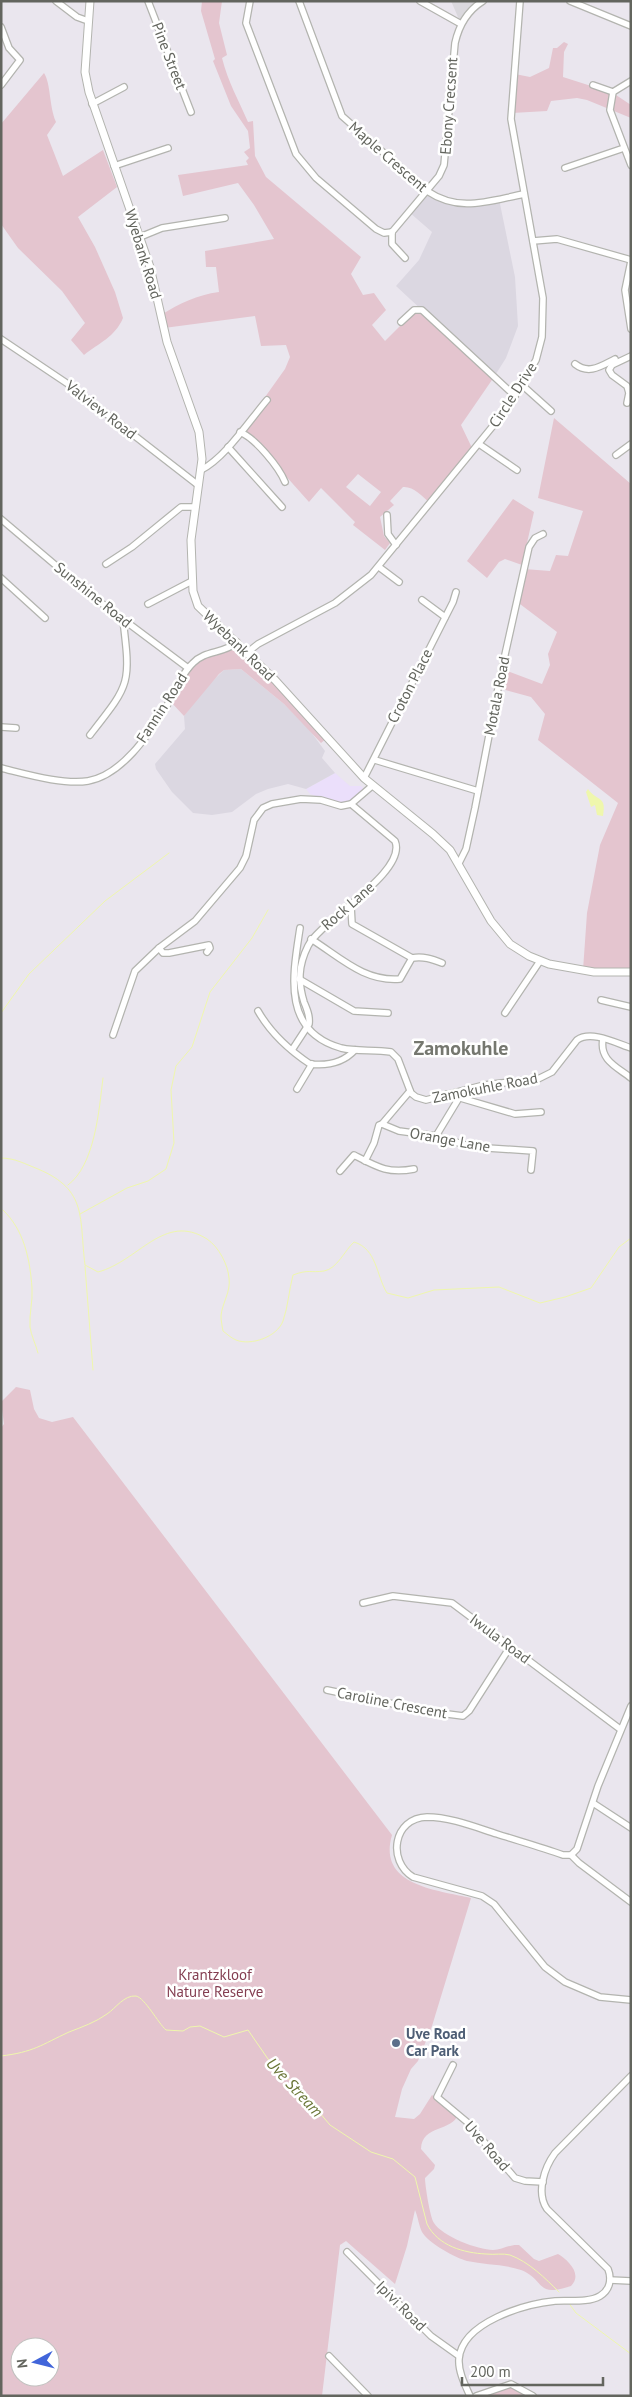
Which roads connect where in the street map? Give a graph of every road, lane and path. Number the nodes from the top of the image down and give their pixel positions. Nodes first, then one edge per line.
1 (56, 1) edge
2 (90, 1) edge
3 (148, 1) edge
4 (250, 1) edge
5 (299, 1) edge
6 (420, 1) edge
7 (482, 1) edge
8 (520, 1) edge
9 (570, 1) edge
10 (88, 20) junction
11 (461, 24) junction
12 (631, 26) edge
13 (1, 27) edge
14 (631, 81) edge
15 (1, 85) edge
16 (593, 85) dead end
17 (124, 87) dead end
18 (613, 92) junction
19 (92, 104) junction
20 (191, 112) dead end
21 (168, 148) dead end
22 (624, 148) junction
23 (631, 165) edge
24 (114, 166) junction
25 (565, 168) dead end
26 (426, 191) junction
27 (524, 194) junction
28 (225, 218) dead end
29 (392, 232) junction
30 (140, 237) junction
31 (534, 241) junction
32 (405, 258) dead end
33 (631, 260) edge
34 (401, 322) dead end
35 (631, 329) edge
36 (1, 339) edge
37 (631, 352) edge
38 (631, 356) edge
39 (575, 364) dead end
40 (522, 385) junction
41 (515, 396) junction
42 (267, 400) dead end
43 (627, 403) dead end
44 (551, 411) dead end
45 (240, 432) junction
46 (480, 444) junction
47 (631, 444) edge
48 (228, 447) junction
49 (616, 455) dead end
50 (201, 470) junction
51 (517, 470) dead end
52 (285, 482) dead end
53 (198, 485) junction
54 (194, 507) junction
55 (282, 508) dead end
56 (386, 515) dead end
57 (1, 519) edge
58 (543, 534) dead end
59 (396, 545) junction
60 (106, 564) dead end
61 (379, 567) junction
62 (1, 578) edge
63 (192, 581) junction
64 (399, 582) dead end
65 (456, 592) dead end
66 (422, 600) dead end
67 (148, 604) dead end
68 (445, 617) junction
69 (45, 618) dead end
70 (123, 620) junction
71 (237, 642) junction
72 (248, 652) junction
73 (188, 668) junction
74 (1, 727) edge
75 (16, 728) dead end
76 (90, 735) dead end
77 (374, 760) junction
78 (1, 768) edge
79 (364, 778) junction
80 (372, 786) junction
81 (478, 791) junction
82 (351, 804) junction
83 (459, 863) junction
84 (351, 906) junction
85 (300, 928) dead end
86 (311, 940) junction
87 (159, 948) junction
88 (207, 952) dead end
89 (412, 958) junction
90 (540, 961) junction
91 (442, 963) dead end
92 (631, 972) edge
93 (299, 979) junction
94 (601, 1000) dead end
95 (631, 1007) edge
96 (258, 1011) dead end
97 (388, 1013) dead end
98 (505, 1013) dead end
99 (308, 1026) junction
100 (113, 1035) dead end
101 (603, 1039) junction
102 (631, 1048) edge
103 (292, 1050) junction
104 (355, 1050) junction
105 (312, 1064) junction
106 (631, 1078) edge
107 (297, 1089) dead end
108 (410, 1091) junction
109 (447, 1094) junction
110 (459, 1098) junction
111 (541, 1112) dead end
112 (381, 1125) junction
113 (436, 1136) junction
114 (365, 1161) junction
115 (414, 1168) dead end
116 (531, 1170) dead end
117 (340, 1171) dead end
118 (363, 1603) dead end
119 (510, 1647) junction
120 (327, 1690) dead end
121 (631, 1706) edge
122 (620, 1729) junction
123 (593, 1803) junction
124 (631, 1828) edge
125 (571, 1854) junction
126 (631, 1902) edge
127 (631, 2000) edge
128 (453, 2065) dead end
129 (631, 2076) edge
130 (543, 2182) junction
131 (347, 2252) dead end
132 (610, 2280) junction
133 (631, 2281) edge
134 (329, 2356) dead end
135 (459, 2356) junction
136 (368, 2396) edge
137 (470, 2396) edge
138 (476, 2396) edge
139 (533, 2396) edge

1 - 10 street
2 - 10 street, Wyebank Road
3 - 20 street, Pine Street
4 - 29 street
5 - 26 street, Maple Crescent
6 - 11 street
7 - 11 street, Ebony Crecsent
8 - 27 street, Circle Drive
9 - 12 street
10 - 19 street, Wyebank Road
11 - 26 street, Ebony Crecsent
13 - 15 street
14 - 18 street
16 - 18 street
17 - 19 street
18 - 22 street
19 - 24 street, Wyebank Road
21 - 24 street
22 - 23 street
22 - 25 street
24 - 30 street, Wyebank Road
26 - 27 street, Maple Crescent
26 - 29 street, Ebony Crecsent
27 - 31 street, Circle Drive
28 - 30 street
29 - 32 street
30 - 50 street, Wyebank Road
31 - 33 street
31 - 40 street, Circle Drive
33 - 35 street
34 - 41 street
36 - 53 street, Valview Road
37 - 39 street
38 - 43 street
40 - 41 street, Circle Drive
40 - 44 street
41 - 46 street, Circle Drive
42 - 45 street
45 - 48 street
45 - 52 street
46 - 51 street
46 - 59 street, Circle Drive
47 - 49 street
48 - 50 street
48 - 55 street
50 - 53 street, Wyebank Road
53 - 54 street, Wyebank Road
54 - 60 street
54 - 63 street, Wyebank Road
56 - 59 street
57 - 70 street, Sunshine Road
58 - 81 street, Motala Road
59 - 61 street, Circle Drive
61 - 64 street
61 - 72 street, Circle Drive
62 - 69 street
63 - 67 street
63 - 71 street, Wyebank Road
65 - 68 street, Croton Place
66 - 68 street
68 - 77 street, Croton Place
70 - 73 street, Sunshine Road
70 - 76 street
71 - 72 street, Wyebank Road
71 - 73 street, Fannin Road
72 - 79 street, Wyebank Road
73 - 78 street, Fannin Road
74 - 75 street
77 - 79 street, Croton Place
77 - 81 street
79 - 80 street, Wyebank Road
80 - 82 street
80 - 83 street, Wyebank Road
81 - 83 street, Motala Road
82 - 84 street, Rock Lane
82 - 87 street
83 - 90 street, Wyebank Road
84 - 86 street, Rock Lane
84 - 89 street
85 - 99 street, Zamokuhle Road
86 - 89 street
86 - 93 street, Rock Lane
87 - 88 street
87 - 100 street
89 - 91 street
90 - 92 street, Wyebank Road
90 - 98 street
93 - 97 street
93 - 99 street, Rock Lane
94 - 95 street
96 - 103 street
99 - 103 street
99 - 104 street, Zamokuhle Road
101 - 102 street, Zamokuhle Road
101 - 106 street
101 - 109 street, Zamokuhle Road
103 - 105 street
104 - 105 street
104 - 108 street, Zamokuhle Road
105 - 107 street
108 - 109 street, Zamokuhle Road
108 - 112 street
109 - 110 street
110 - 111 street
110 - 113 street
112 - 113 street, Orange Lane
112 - 114 street
113 - 116 street, Orange Lane
114 - 115 street
114 - 117 street
118 - 119 street, Iwula Road
119 - 120 street, Caroline Crescent
119 - 122 street, Iwula Road
121 - 122 street
122 - 123 street
123 - 124 street
123 - 125 street
125 - 126 street
125 - 127 street
128 - 130 street, Uve Road
129 - 130 street
130 - 132 street
131 - 135 street, Ipivi Road
132 - 133 street
132 - 135 street
134 - 136 street
135 - 137 street
138 - 139 street

